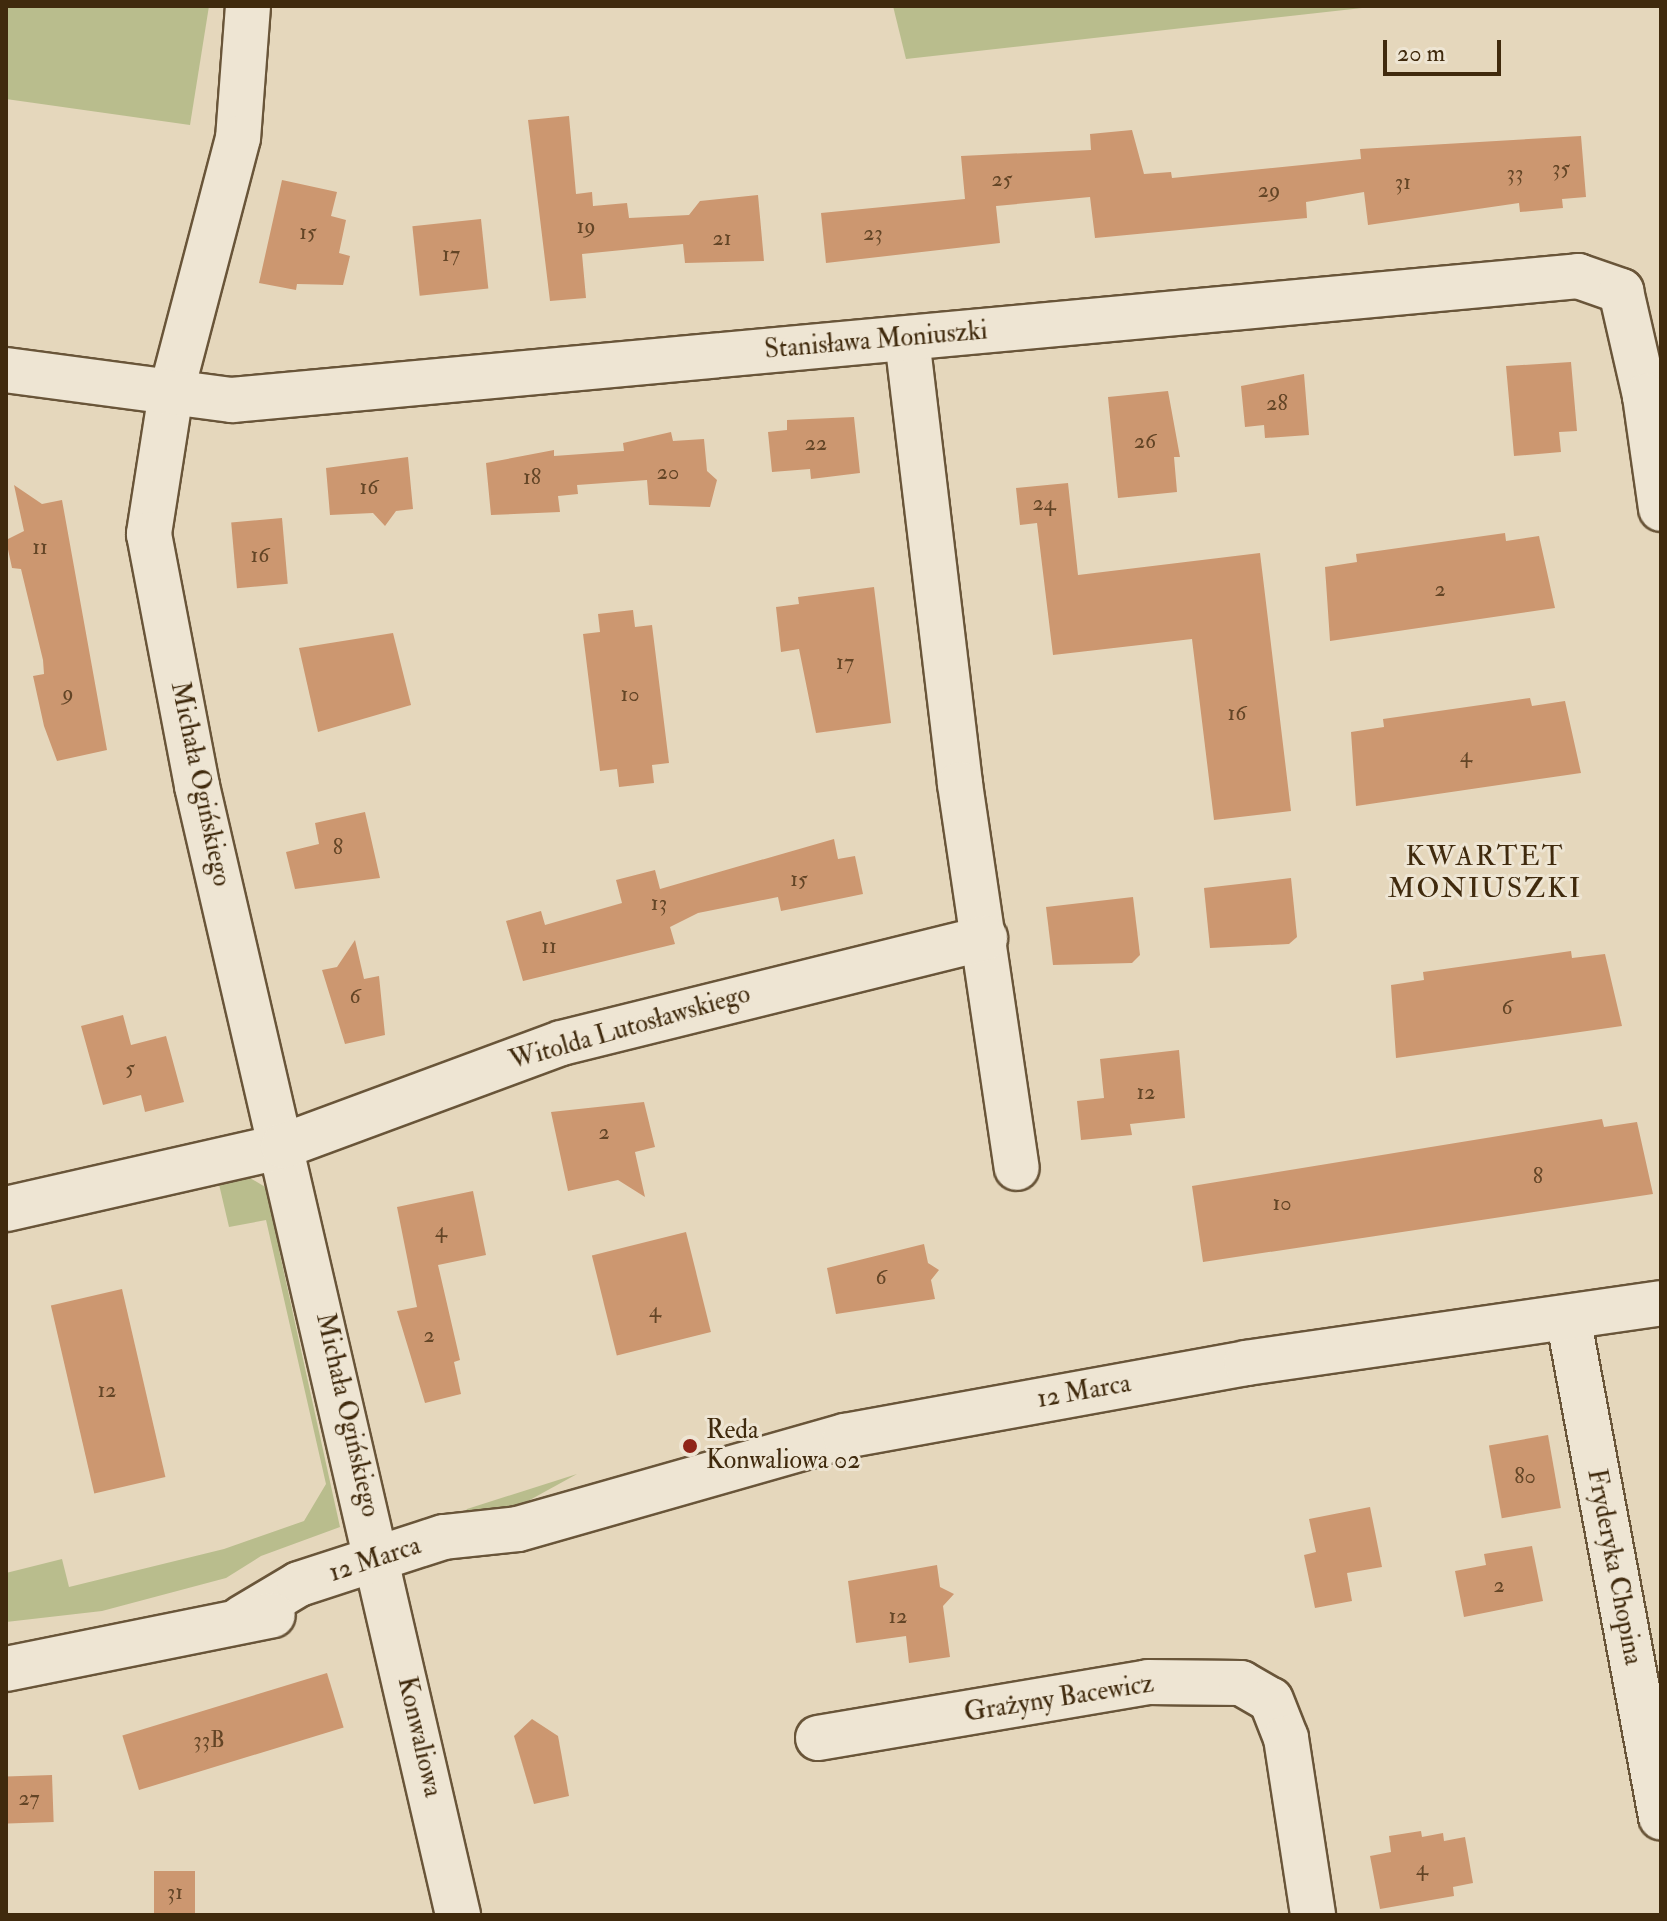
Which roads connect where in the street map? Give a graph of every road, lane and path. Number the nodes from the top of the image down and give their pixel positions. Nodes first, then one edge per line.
1 (248, 6) edge
2 (907, 339) junction
3 (6, 370) edge
4 (171, 393) junction
5 (1653, 395) edge
6 (1661, 509) edge
7 (985, 938) junction
8 (283, 1146) junction
9 (1017, 1168) dead end
10 (6, 1209) edge
11 (1661, 1303) edge
12 (1568, 1317) junction
13 (382, 1573) junction
14 (6, 1669) edge
15 (818, 1738) dead end
16 (1661, 1817) edge
17 (458, 1915) edge
18 (1313, 1915) edge

1 - 4 street, Michała Ogińskiego
2 - 4 street, Stanisława Moniuszki
2 - 5 street, Stanisława Moniuszki
2 - 7 street
3 - 4 street, Stanisława Moniuszki
4 - 8 street, Michała Ogińskiego
5 - 6 street
7 - 8 street, Witolda Lutosławskiego
7 - 9 street
8 - 10 street, Witolda Lutosławskiego
8 - 13 street, Michała Ogińskiego
11 - 12 street, 12 Marca
12 - 13 street, 12 Marca
12 - 16 street, Fryderyka Chopina
13 - 14 street, 12 Marca
13 - 17 street, Konwaliowa
15 - 18 street, Grażyny Bacewicz

